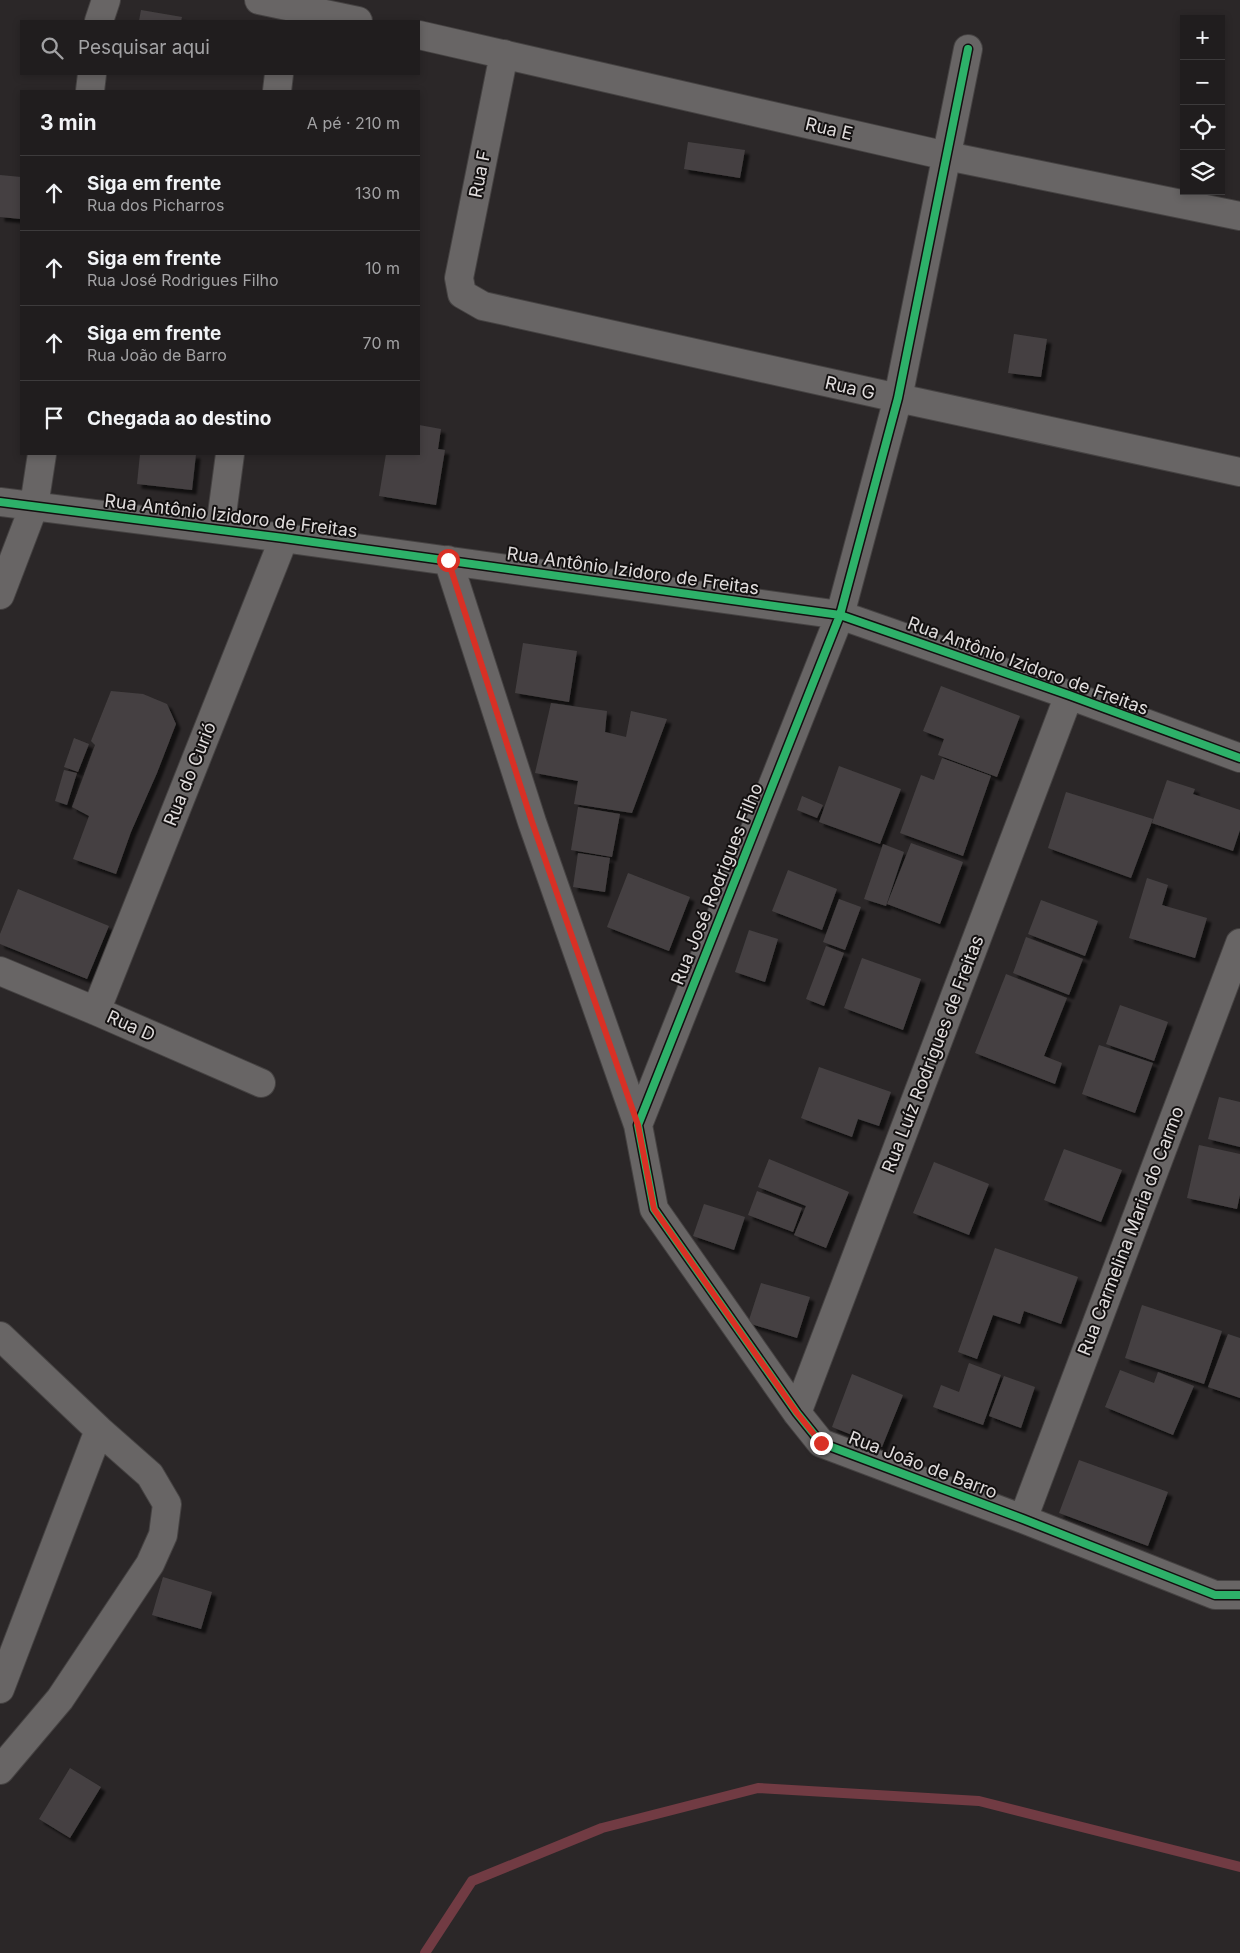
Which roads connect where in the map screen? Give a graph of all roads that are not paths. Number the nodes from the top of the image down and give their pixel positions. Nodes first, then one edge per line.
1 (106, 0) edge
2 (259, 0) edge
3 (288, 9) edge
4 (99, 20) edge
5 (352, 20) edge
6 (420, 35) edge
7 (968, 49) dead end
8 (504, 54) junction
9 (92, 75) edge
10 (279, 75) edge
11 (90, 90) edge
12 (277, 90) edge
13 (947, 156) junction
14 (1240, 216) edge
15 (462, 294) joint
16 (898, 398) junction
17 (42, 455) edge
18 (230, 455) edge
19 (1240, 472) edge
20 (0, 502) edge
21 (34, 506) junction
22 (220, 529) junction
23 (284, 538) junction
24 (448, 560) junction
25 (0, 595) edge
26 (840, 615) junction
27 (1069, 695) junction
28 (1240, 758) edge
29 (1240, 943) edge
30 (0, 971) edge
31 (96, 1011) junction
32 (260, 1082) dead end
33 (638, 1125) junction
34 (0, 1336) edge
35 (797, 1413) junction
36 (99, 1430) junction
37 (1022, 1518) junction
38 (1240, 1595) edge
39 (0, 1689) edge
40 (0, 1770) edge

1 - 4 street
2 - 3 street
3 - 5 street
6 - 8 street, Rua E
7 - 13 street, Rua José Rodrigues Filho
8 - 13 street, Rua E
8 - 15 street, Rua F
9 - 11 street
10 - 12 street
13 - 14 street, Rua E
13 - 16 street, Rua José Rodrigues Filho
15 - 16 street, Rua G
16 - 19 street, Rua G
16 - 26 street, Rua José Rodrigues Filho
17 - 21 street
18 - 22 street
20 - 21 street, Rua Antônio Izidoro de Freitas
21 - 22 street, Rua Antônio Izidoro de Freitas
21 - 25 street
22 - 23 street, Rua Antônio Izidoro de Freitas
23 - 24 street, Rua Antônio Izidoro de Freitas
23 - 31 street, Rua do Curió
24 - 26 street, Rua Antônio Izidoro de Freitas
24 - 33 street
26 - 27 street, Rua Antônio Izidoro de Freitas
26 - 33 street, Rua José Rodrigues Filho
27 - 28 street, Rua Antônio Izidoro de Freitas
27 - 35 street, Rua Luíz Rodrigues de Freitas
29 - 37 street, Rua Carmelina Maria do Carmo
30 - 31 street, Rua D
31 - 32 street, Rua D
33 - 35 street, Rua João de Barro
34 - 36 street
35 - 37 street, Rua João de Barro
36 - 39 street
36 - 40 street
37 - 38 street, Rua João de Barro

